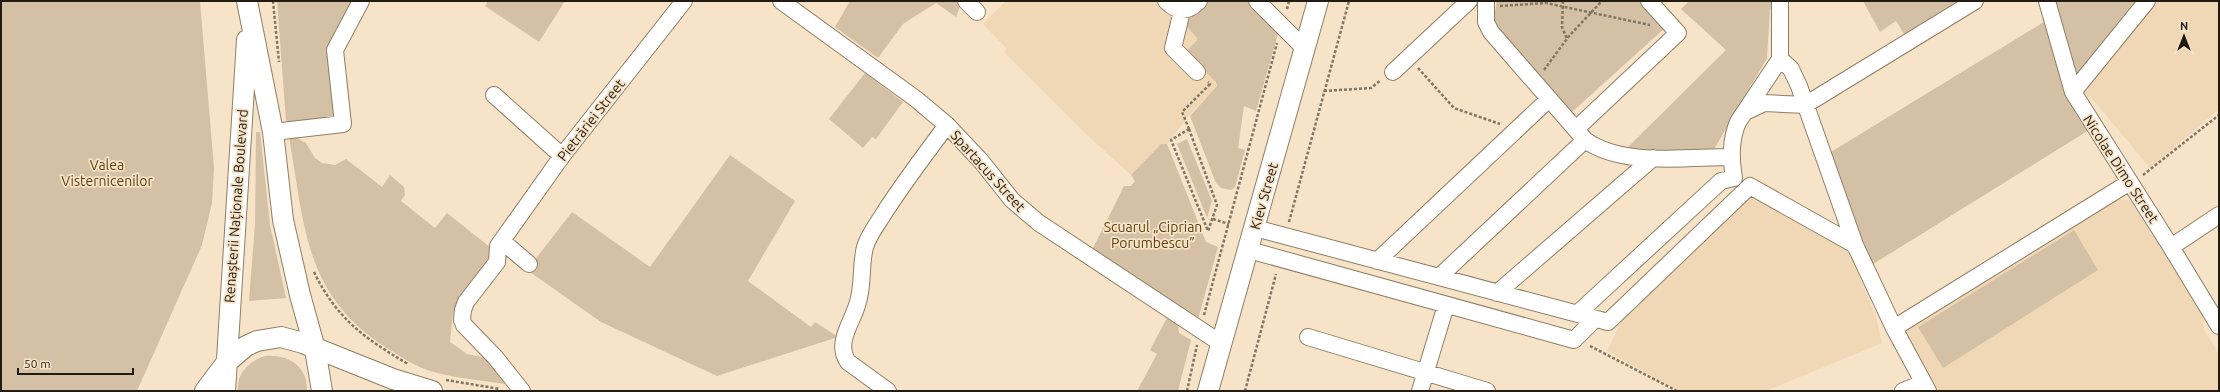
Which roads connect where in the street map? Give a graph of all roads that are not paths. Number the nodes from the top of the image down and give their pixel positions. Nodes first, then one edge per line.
1 (684, 1) edge
2 (781, 1) edge
3 (1166, 1) edge
4 (1200, 1) edge
5 (1257, 1) edge
6 (1318, 1) edge
7 (1469, 1) edge
8 (1649, 1) edge
9 (1780, 1) edge
10 (1975, 1) edge
11 (2047, 1) edge
12 (2147, 1) edge
13 (355, 4) edge
14 (1486, 4) edge
15 (248, 7) edge
16 (1182, 11) junction
17 (1305, 48) junction
18 (1780, 59) junction
19 (1198, 72) road end
20 (1393, 72) road end
21 (2073, 92) junction
22 (494, 95) dead end
23 (1549, 98) junction
24 (1805, 105) junction
25 (1747, 111) junction
26 (947, 125) junction
27 (273, 132) junction
28 (1580, 135) junction
29 (562, 156) junction
30 (1731, 157) junction
31 (1653, 158) junction
32 (1734, 178) junction
33 (2131, 183) junction
34 (1750, 186) junction
35 (2219, 215) edge
36 (1255, 228) junction
37 (502, 241) junction
38 (1855, 245) junction
39 (2171, 247) junction
40 (1249, 250) junction
41 (1377, 261) junction
42 (529, 264) dead end
43 (1439, 277) junction
44 (1497, 293) junction
45 (1446, 305) junction
46 (1577, 314) junction
47 (1595, 319) junction
48 (2219, 326) edge
49 (1894, 328) junction
50 (1308, 337) dead end
51 (1222, 344) junction
52 (315, 349) junction
53 (226, 363) junction
54 (1426, 373) junction
55 (436, 385) edge
56 (1926, 387) edge
57 (515, 390) edge
58 (205, 391) edge
59 (225, 391) edge
60 (322, 391) edge
61 (888, 391) edge
62 (1208, 391) edge
63 (1420, 391) edge
64 (1487, 391) edge
65 (1903, 391) edge

1 - 29 street, Pietrăriei Street
2 - 26 street, Spartacus Street
3 - 16 street
4 - 16 street
5 - 17 street
6 - 17 main road, Kiev Street
7 - 20 street
8 - 28 street
9 - 18 street
10 - 24 street
11 - 21 street, Nicolae Dimo Street
12 - 21 street
13 - 27 street
14 - 23 street
15 - 27 main road, Renașterii Naționale Boulevard
15 - 53 main road, Renașterii Naționale Boulevard
16 - 19 street
17 - 36 main road, Kiev Street
18 - 24 street
18 - 25 street
21 - 33 street, Nicolae Dimo Street
22 - 29 street
23 - 28 street
23 - 41 street
24 - 25 street
24 - 38 street
25 - 30 street
26 - 51 street, Spartacus Street
26 - 61 street
27 - 52 main road, Renașterii Naționale Boulevard
28 - 31 street
28 - 43 street
29 - 37 street, Pietrăriei Street
30 - 31 street
30 - 32 street
31 - 44 street
32 - 34 street
32 - 46 street
33 - 39 street, Nicolae Dimo Street
33 - 49 street
34 - 38 street
34 - 47 street
35 - 39 street
36 - 40 main road, Kiev Street
36 - 41 street
37 - 42 street
37 - 57 street
38 - 49 street
39 - 48 street, Nicolae Dimo Street
40 - 45 street
40 - 51 main road, Kiev Street
41 - 43 street
43 - 44 street
44 - 46 street
45 - 47 street
45 - 54 street
46 - 47 street
49 - 56 street
50 - 54 street
51 - 62 main road, Kiev Street
52 - 53 main road
52 - 55 main road
52 - 60 main road, Renașterii Naționale Boulevard
53 - 58 main road
53 - 59 main road, Renașterii Naționale Boulevard
54 - 63 street
54 - 64 street
56 - 65 street

